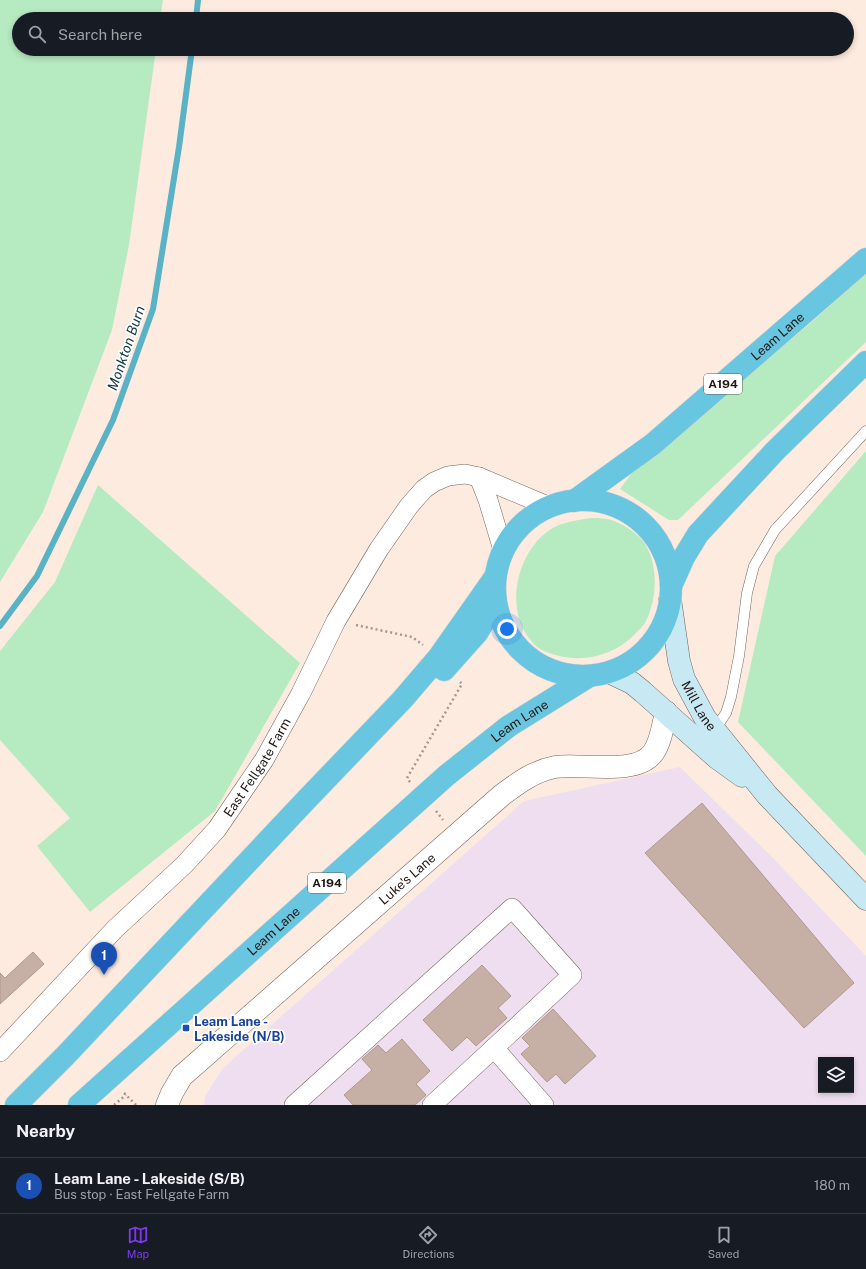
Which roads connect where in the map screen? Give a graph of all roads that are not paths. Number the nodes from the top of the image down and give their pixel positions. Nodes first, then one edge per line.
1 (866, 259) edge
2 (866, 362) edge
3 (866, 432) edge
4 (479, 477) junction
5 (574, 501) junction
6 (550, 507) junction
7 (501, 552) junction
8 (495, 577) junction
9 (671, 593) junction
10 (495, 603) junction
11 (611, 673) junction
12 (588, 677) junction
13 (402, 700) junction
14 (666, 712) junction
15 (714, 731) junction
16 (767, 795) junction
17 (866, 899) edge
18 (494, 1048) junction
19 (0, 1052) edge
20 (16, 1105) edge
21 (79, 1105) edge
22 (167, 1105) edge
23 (294, 1105) edge
24 (432, 1105) edge
25 (544, 1105) edge

1 - 5 highway, Leam Lane / A194
2 - 9 highway, Leam Lane
3 - 15 lane
4 - 6 street, East Fellgate Farm
4 - 7 street
4 - 19 street, East Fellgate Farm
5 - 6 highway, Leam Lane
5 - 9 highway, Leam Lane
6 - 7 highway, Leam Lane
7 - 8 highway, Leam Lane
7 - 13 highway, Leam Lane
8 - 10 highway, Leam Lane
8 - 13 highway, Leam Lane
9 - 11 highway, Leam Lane
9 - 15 main road, Mill Lane
10 - 12 highway, Leam Lane
10 - 13 highway, Leam Lane
11 - 12 highway, Leam Lane
11 - 14 main road, Mill Lane
12 - 21 highway, Leam Lane / A194
13 - 20 highway, Leam Lane
14 - 16 main road, Mill Lane
14 - 22 street, Luke's Lane
15 - 16 main road, Mill Lane
16 - 17 main road, Mill Lane
18 - 23 street
18 - 24 street
18 - 25 street

